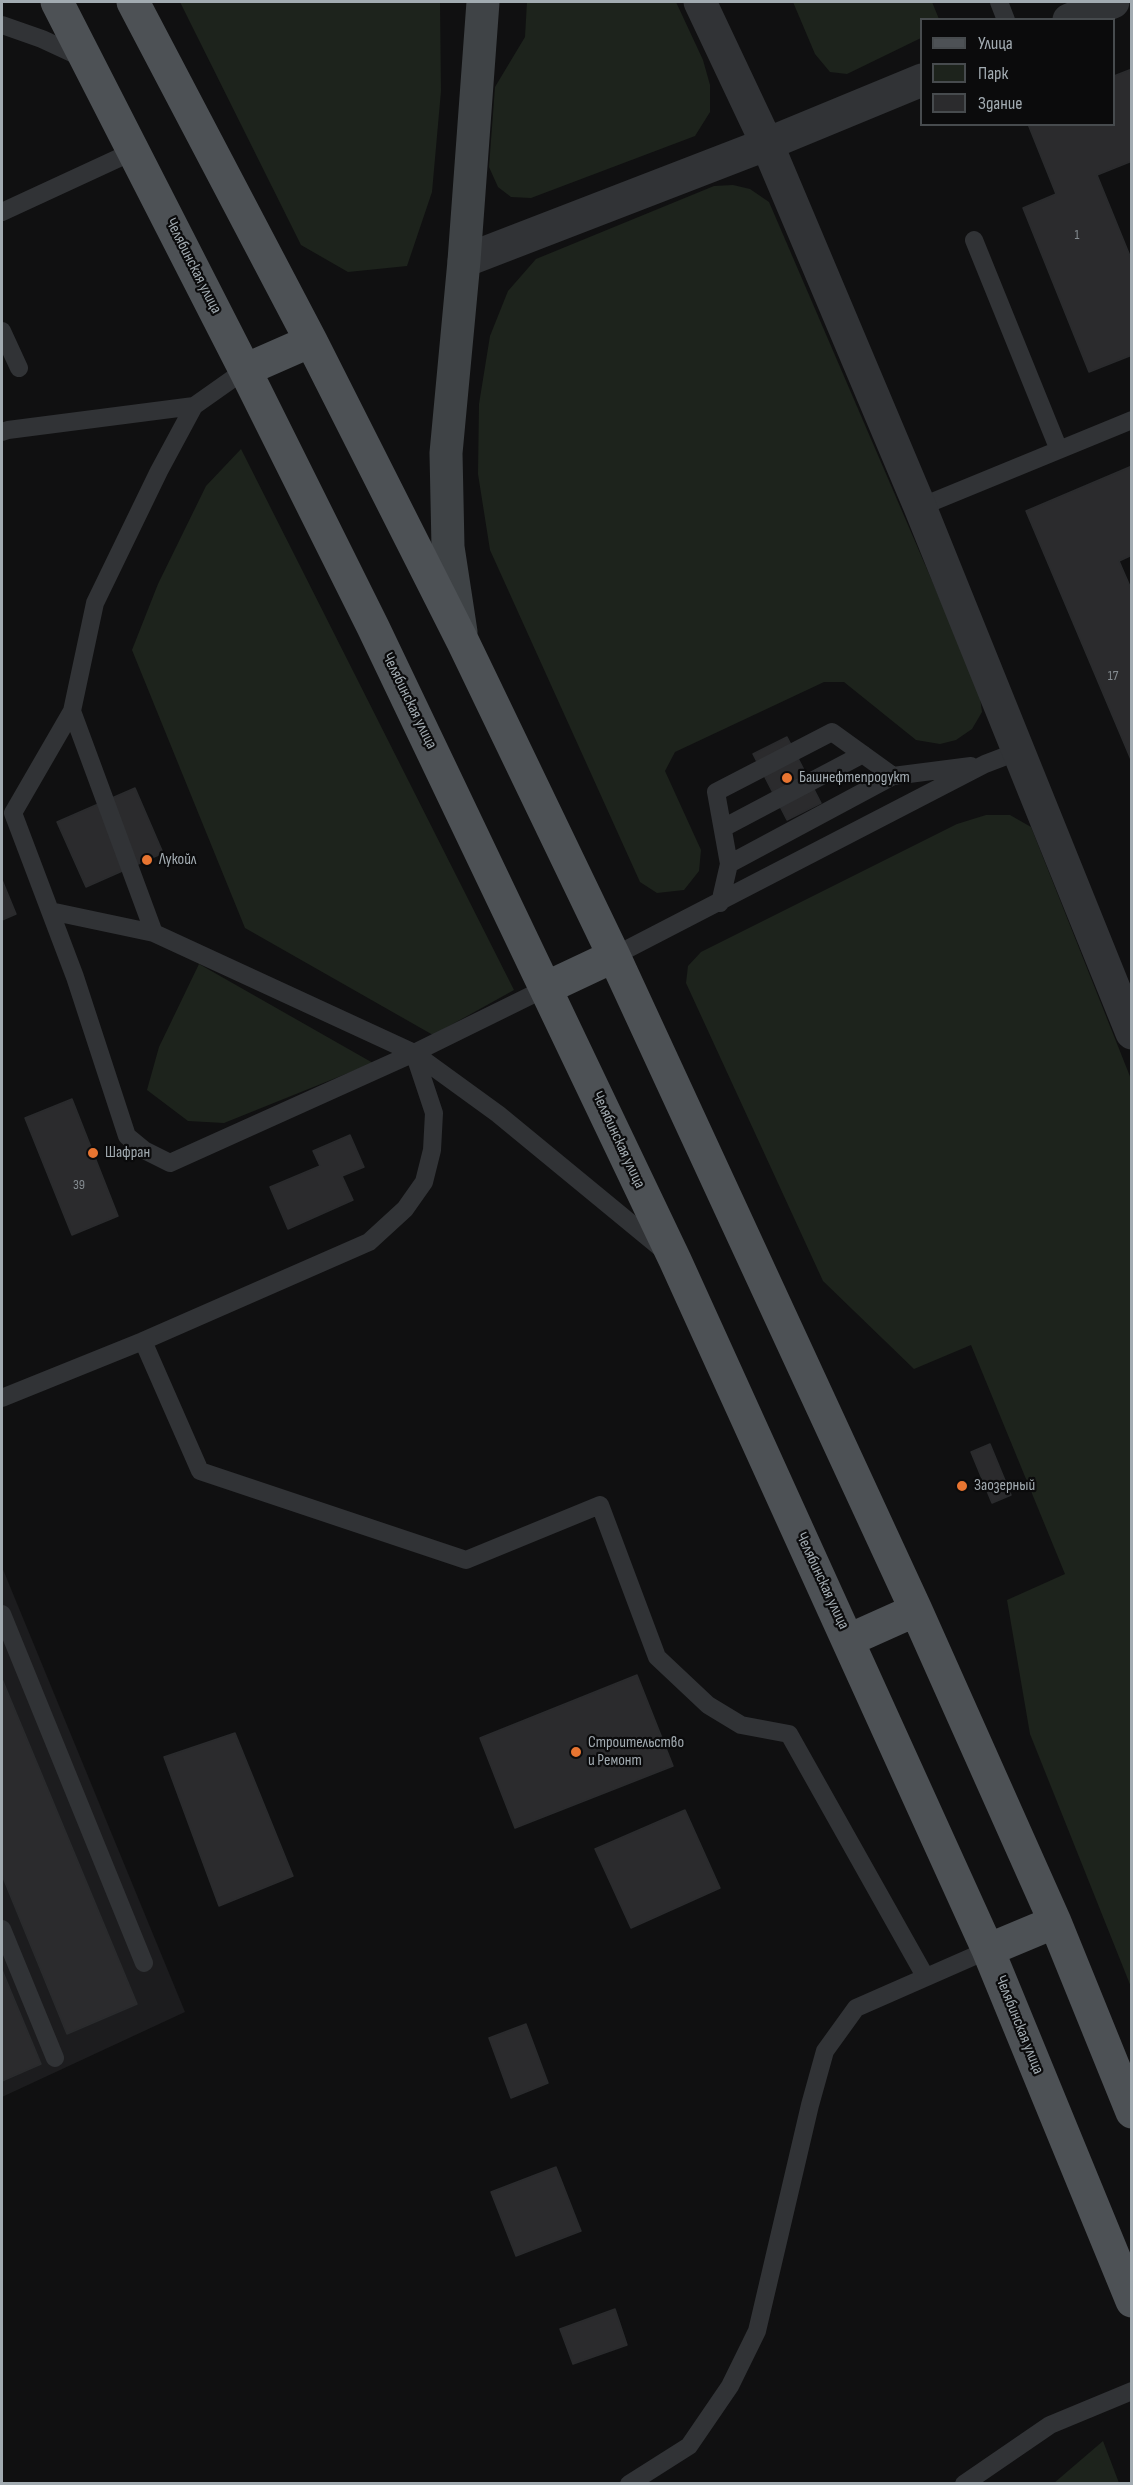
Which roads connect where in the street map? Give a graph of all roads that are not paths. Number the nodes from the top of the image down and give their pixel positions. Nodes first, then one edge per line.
1 (57, 2) edge
2 (133, 2) edge
3 (483, 2) edge
4 (700, 2) edge
5 (999, 2) edge
6 (1113, 2) edge
7 (1005, 18) edge
8 (1074, 18) edge
9 (2, 25) edge
10 (85, 60) junction
11 (920, 80) edge
12 (767, 144) junction
13 (134, 151) junction
14 (2, 212) edge
15 (974, 240) dead end
16 (464, 261) junction
17 (2, 331) edge
18 (311, 340) junction
19 (19, 368) dead end
20 (246, 370) junction
21 (194, 406) junction
22 (1131, 420) edge
23 (2, 432) edge
24 (1059, 450) junction
25 (920, 507) junction
26 (463, 642) junction
27 (72, 711) junction
28 (1019, 751) junction
29 (862, 754) junction
30 (985, 764) junction
31 (893, 776) junction
32 (723, 828) junction
33 (729, 864) junction
34 (720, 903) junction
35 (50, 911) junction
36 (154, 933) junction
37 (614, 956) junction
38 (546, 988) junction
39 (1131, 1033) edge
40 (414, 1053) junction
41 (675, 1260) junction
42 (143, 1341) junction
43 (2, 1398) edge
44 (916, 1610) junction
45 (2, 1614) edge
46 (849, 1640) junction
47 (1055, 1922) junction
48 (2, 1929) edge
49 (988, 1950) junction
50 (144, 1963) dead end
51 (925, 1976) junction
52 (55, 2058) dead end
53 (1131, 2112) edge
54 (1131, 2301) edge
55 (1131, 2391) edge
56 (629, 2484) edge
57 (964, 2484) edge

1 - 10 main road, Челябинская улица
2 - 18 main road
3 - 16 street
4 - 12 street
5 - 7 lane
6 - 8 street
9 - 10 lane
10 - 13 main road, Челябинская улица
11 - 12 street
12 - 16 street
12 - 25 street
13 - 14 lane
13 - 20 main road, Челябинская улица
15 - 24 lane
16 - 26 street
17 - 19 lane
18 - 20 main road
18 - 26 main road
20 - 21 lane
20 - 38 main road, Челябинская улица
21 - 23 lane
21 - 27 lane
22 - 24 lane
24 - 25 lane
25 - 28 street
26 - 37 main road
27 - 35 lane
27 - 36 lane
28 - 30 lane
28 - 39 street
29 - 31 lane
29 - 32 lane
29 - 32 lane
30 - 31 lane
30 - 34 lane
31 - 33 lane
32 - 33 lane
33 - 34 lane
34 - 37 lane
35 - 36 lane
35 - 40 lane
36 - 40 lane
37 - 38 main road
37 - 44 main road
38 - 40 lane
38 - 41 main road, Челябинская улица
40 - 41 lane
40 - 42 lane
41 - 46 main road, Челябинская улица
42 - 43 lane
42 - 51 lane
44 - 46 main road
44 - 47 main road
45 - 50 lane
46 - 49 main road, Челябинская улица
47 - 49 main road
47 - 53 main road
48 - 52 lane
49 - 51 lane
49 - 54 main road, Челябинская улица
51 - 56 lane
55 - 57 lane

